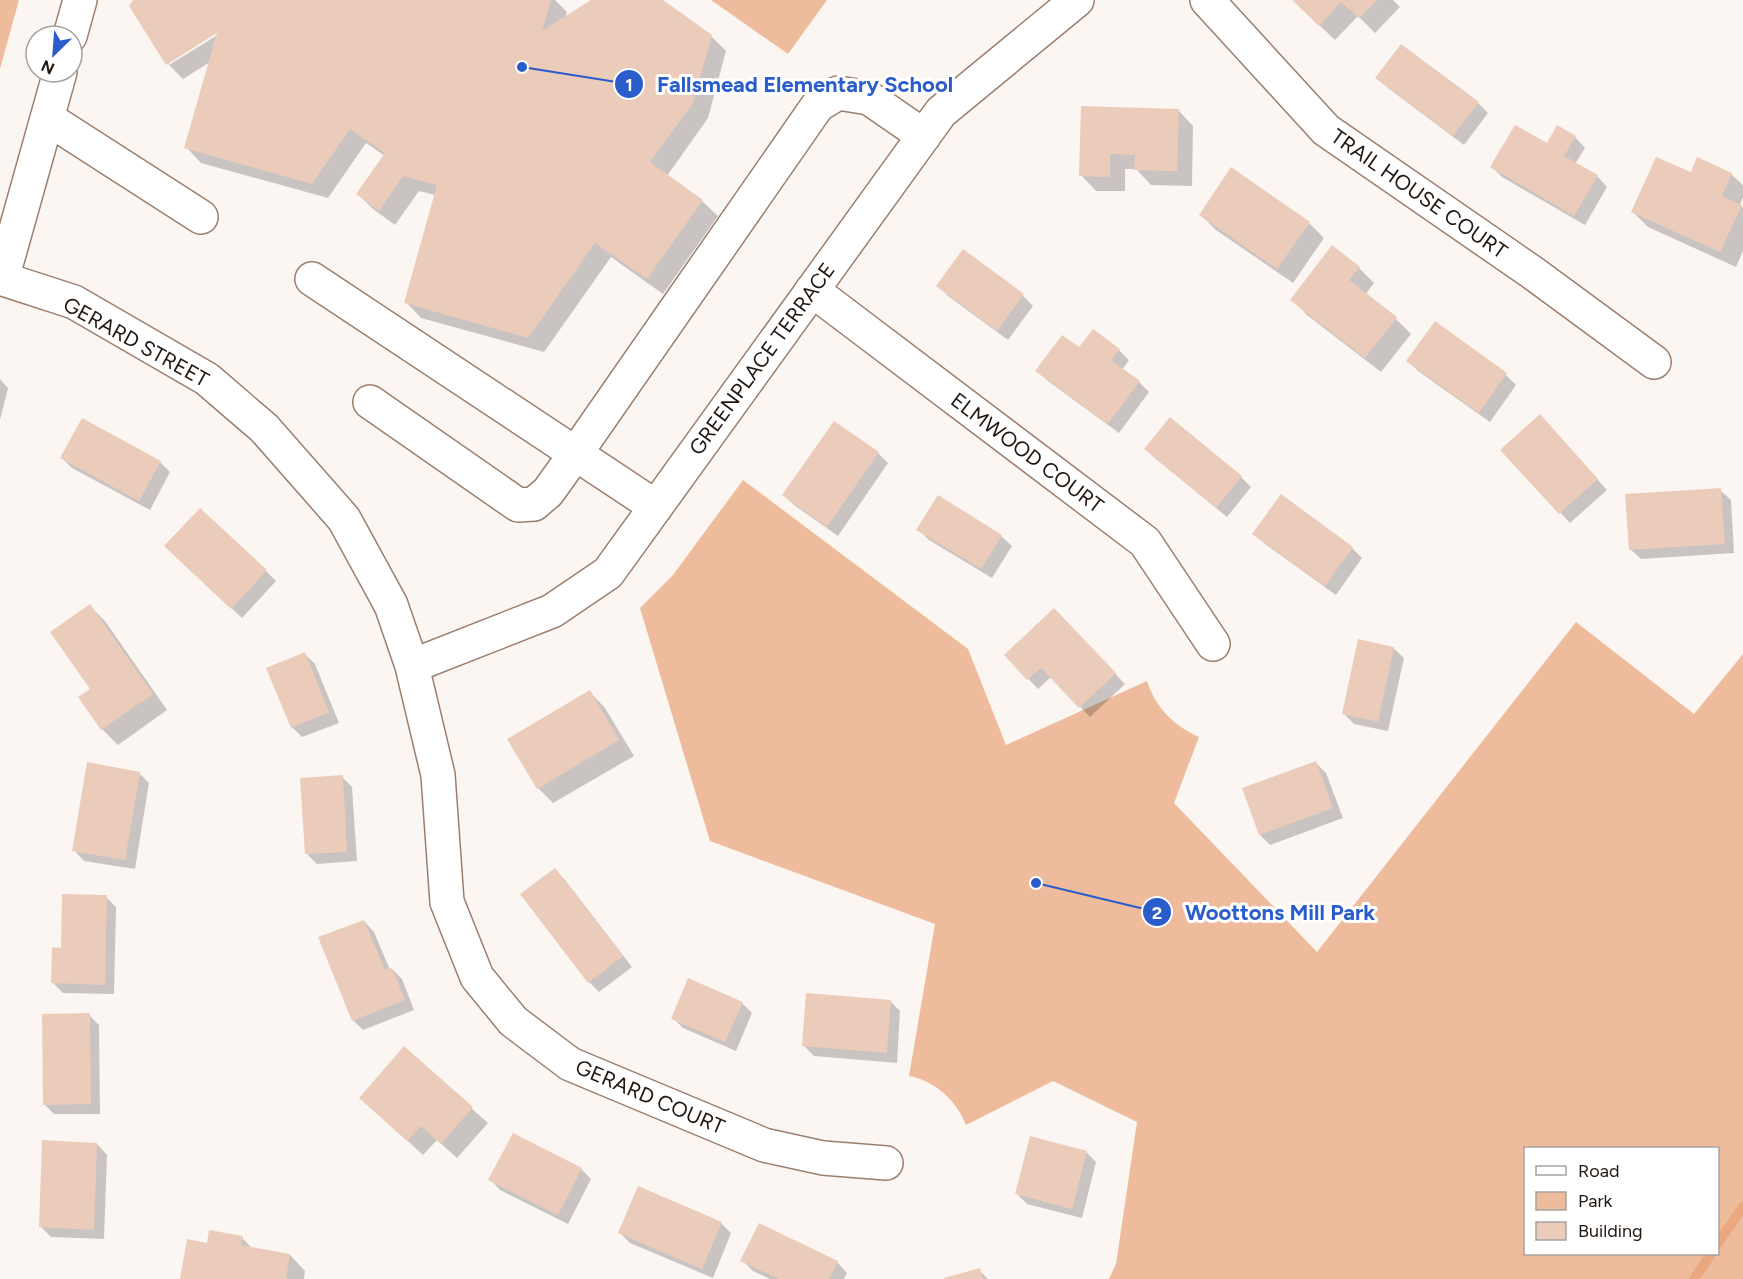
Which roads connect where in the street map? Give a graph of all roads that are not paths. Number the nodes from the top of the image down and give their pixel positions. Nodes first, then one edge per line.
1 (80, 0) edge
2 (1077, 0) edge
3 (1207, 0) edge
4 (73, 24) edge
5 (57, 84) edge
6 (47, 118) junction
7 (924, 136) junction
8 (201, 217) dead end
9 (1, 279) edge
10 (312, 279) dead end
11 (812, 290) junction
12 (1654, 362) dead end
13 (370, 402) dead end
14 (576, 453) junction
15 (656, 507) junction
16 (1213, 644) dead end
17 (412, 666) junction
18 (886, 1162) dead end

1 - 4 street
2 - 7 street, GREENPLACE TERRACE
3 - 12 street, TRAIL HOUSE COURT
5 - 6 street
6 - 8 street
6 - 9 street
7 - 11 street, GREENPLACE TERRACE
7 - 14 street
9 - 17 street, GERARD STREET
10 - 14 street
11 - 15 street, GREENPLACE TERRACE
11 - 16 street, ELMWOOD COURT
13 - 14 street
14 - 15 street
15 - 17 street, GREENPLACE TERRACE
17 - 18 street, GERARD COURT

